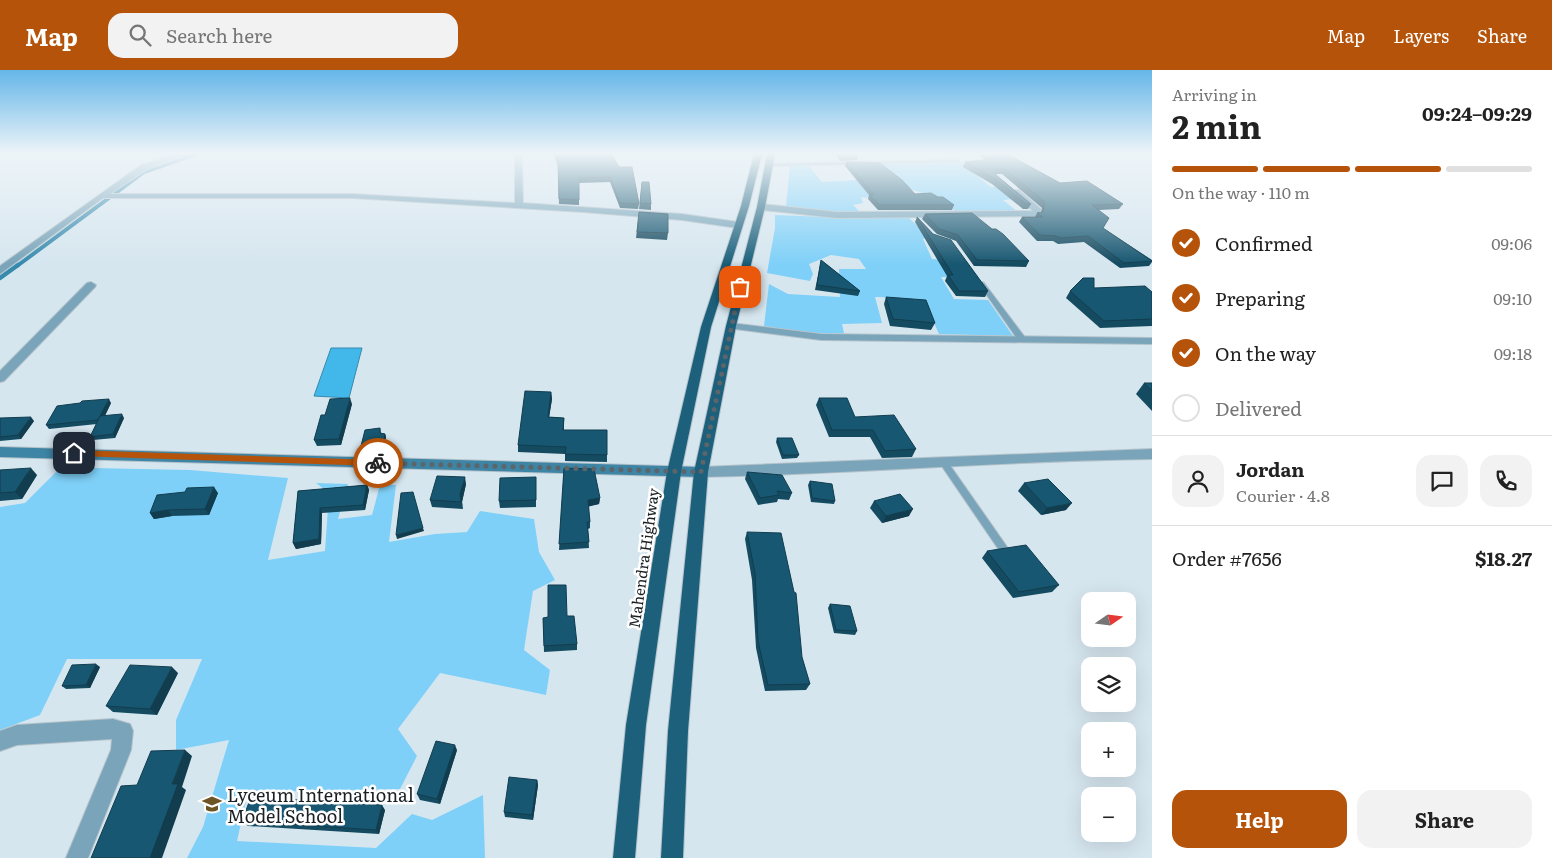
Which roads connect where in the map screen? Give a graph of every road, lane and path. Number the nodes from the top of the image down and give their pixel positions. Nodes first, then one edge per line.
1 (109, 191) edge
2 (519, 191) edge
3 (748, 191) edge
4 (764, 191) edge
5 (1014, 191) edge
6 (101, 196) junction
7 (519, 205) junction
8 (761, 207) junction
9 (738, 225) junction
10 (0, 271) edge
11 (975, 275) edge
12 (92, 286) dead end
13 (731, 326) junction
14 (1021, 338) junction
15 (1152, 341) edge
16 (0, 378) edge
17 (0, 452) edge
18 (1152, 454) edge
19 (944, 463) junction
20 (674, 472) junction
21 (701, 472) junction
22 (1002, 547) edge
23 (0, 741) edge
24 (77, 858) edge
25 (624, 858) edge
26 (672, 858) edge

1 - 6 street
2 - 7 street
3 - 9 highway, Mahendra Highway
4 - 8 highway
5 - 8 street
6 - 7 street
6 - 10 street
7 - 9 street
8 - 13 highway
9 - 20 highway, Mahendra Highway
11 - 14 lane
12 - 16 street
13 - 14 street
13 - 21 highway
14 - 15 street
17 - 20 main road
18 - 19 street
19 - 21 street
19 - 22 lane
20 - 21 main road
20 - 25 highway, Mahendra Highway
21 - 26 highway
23 - 24 street

